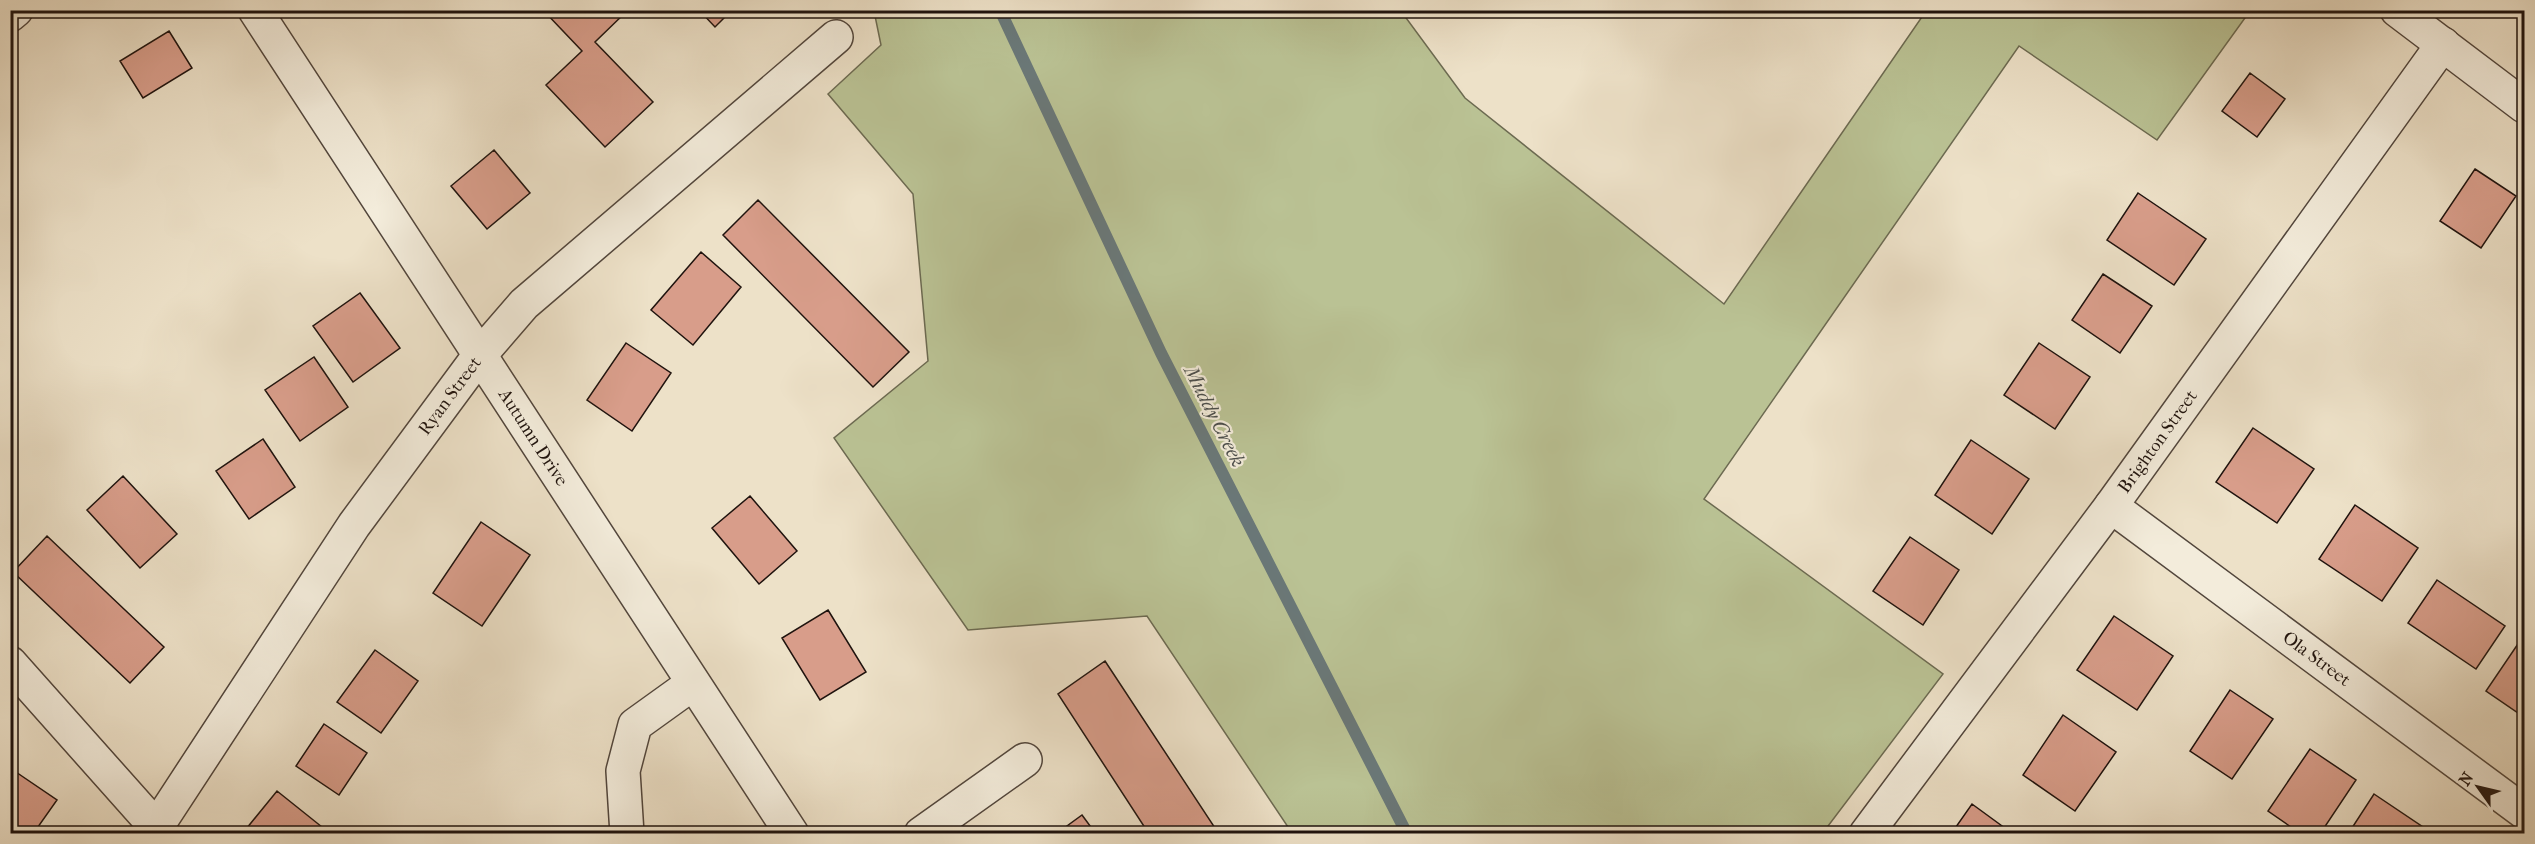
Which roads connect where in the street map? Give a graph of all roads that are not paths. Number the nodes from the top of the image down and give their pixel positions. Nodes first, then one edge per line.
1 (16, 10) edge
2 (255, 10) edge
3 (2397, 10) edge
4 (10, 15) edge
5 (836, 37) dead end
6 (2443, 44) junction
7 (2524, 106) edge
8 (479, 356) junction
9 (2111, 506) junction
10 (10, 663) edge
11 (692, 684) junction
12 (1025, 760) dead end
13 (2524, 812) edge
14 (154, 830) edge
15 (627, 834) edge
16 (792, 834) edge
17 (921, 834) edge
18 (1866, 834) edge

1 - 4 street
2 - 8 street, Autumn Drive
3 - 6 street
5 - 8 street, Ryan Street
6 - 7 street
6 - 9 street, Brighton Street
8 - 11 street, Autumn Drive
8 - 14 street, Ryan Street
9 - 13 street, Ola Street
9 - 18 street, Brighton Street
10 - 14 street
11 - 15 street
11 - 16 street, Autumn Drive
12 - 17 street

